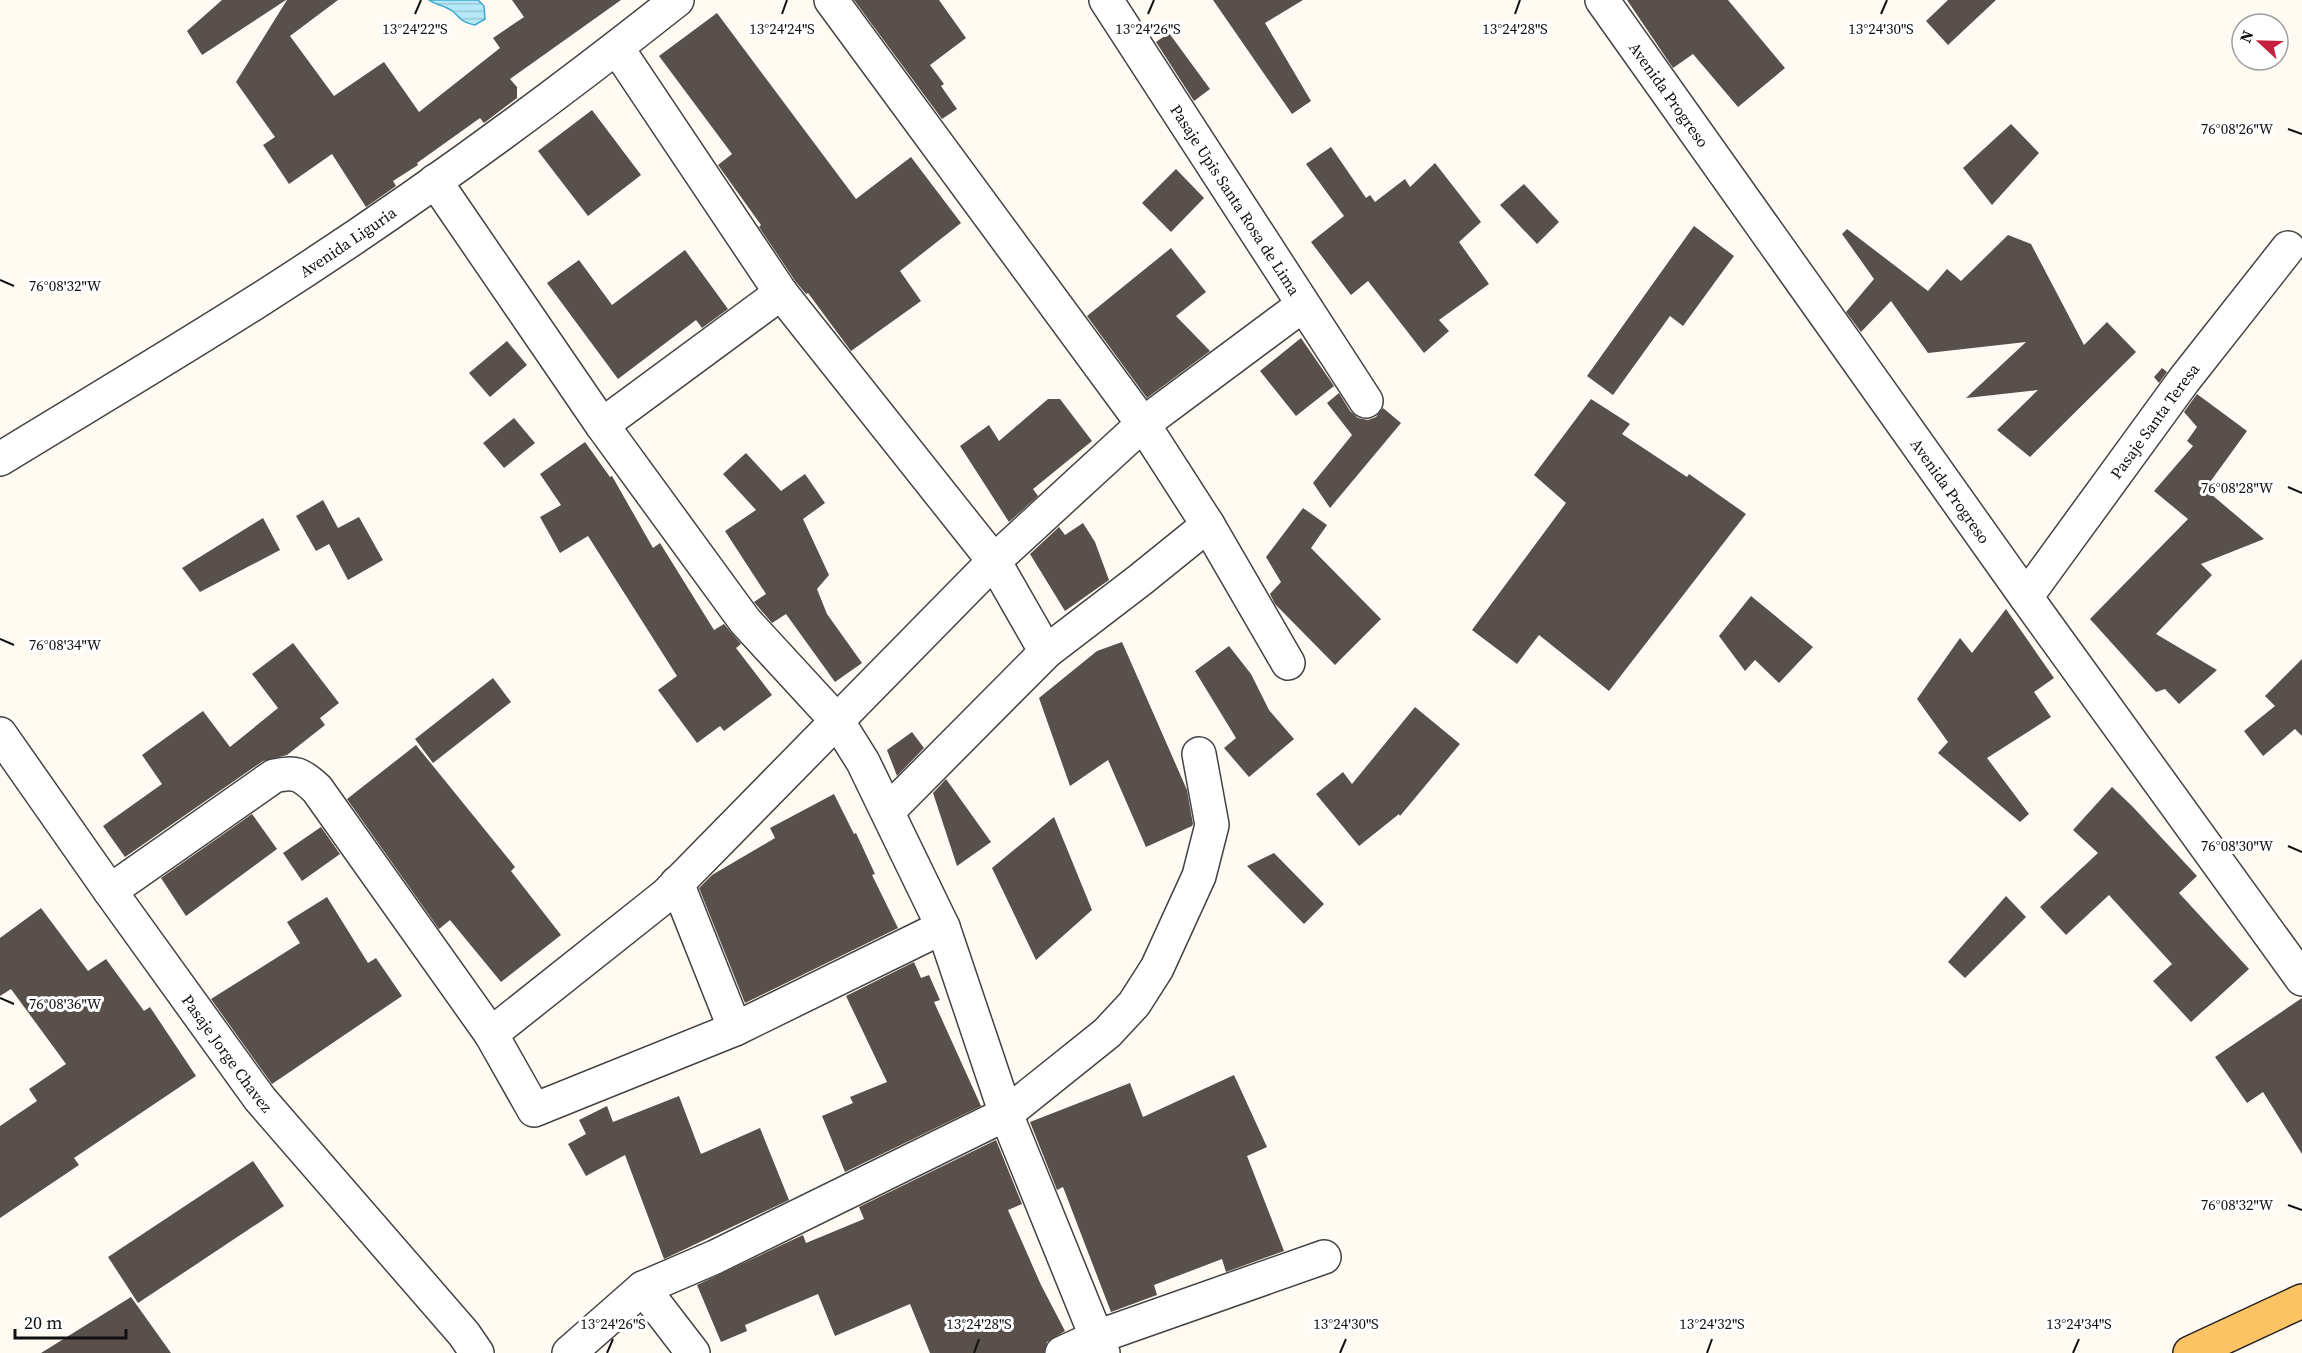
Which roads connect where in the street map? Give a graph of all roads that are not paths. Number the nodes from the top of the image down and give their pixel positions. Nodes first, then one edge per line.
1 (676, 0) edge
2 (831, 0) edge
3 (1106, 0) edge
4 (1602, 0) edge
5 (617, 48) junction
6 (435, 181) junction
7 (2288, 248) dead end
8 (781, 293) junction
9 (1303, 306) junction
10 (1366, 401) dead end
11 (1143, 424) junction
12 (602, 425) junction
13 (0, 459) edge
14 (1208, 525) junction
15 (994, 561) junction
16 (2026, 597) junction
17 (1046, 652) junction
18 (1288, 663) dead end
19 (838, 722) junction
20 (0, 734) edge
21 (1199, 754) dead end
22 (888, 811) junction
23 (678, 883) junction
24 (110, 891) junction
25 (943, 927) junction
26 (2302, 979) edge
27 (735, 1029) junction
28 (491, 1034) junction
29 (1006, 1114) junction
30 (1324, 1257) dead end
31 (643, 1288) junction
32 (2302, 1301) edge
33 (1100, 1345) edge
34 (2207, 1349) edge
35 (477, 1353) edge
36 (569, 1353) edge
37 (693, 1353) edge
38 (1062, 1353) edge

1 - 5 street, Avenida Liguria
2 - 11 street
3 - 9 street, Pasaje Upis Santa Rosa de Lima
4 - 16 street, Avenida Progreso
5 - 6 street, Avenida Liguria
5 - 8 street
6 - 12 street
6 - 13 street, Avenida Liguria
7 - 16 street, Pasaje Santa Teresa
8 - 12 street
8 - 15 street
9 - 10 street, Pasaje Upis Santa Rosa de Lima
9 - 11 street
11 - 14 street
11 - 15 street
12 - 19 street
14 - 17 street
14 - 18 street
15 - 17 street
15 - 19 street
16 - 26 street, Avenida Progreso
17 - 22 street
19 - 22 street
19 - 23 street
20 - 24 street, Pasaje Jorge Chavez
21 - 29 street
22 - 25 street
23 - 27 street
23 - 28 street
24 - 28 street
24 - 35 street, Pasaje Jorge Chavez
25 - 27 street
25 - 29 street
27 - 28 street
29 - 31 street
29 - 33 street
30 - 33 street
31 - 36 street
31 - 37 street
32 - 34 main road
33 - 38 street

